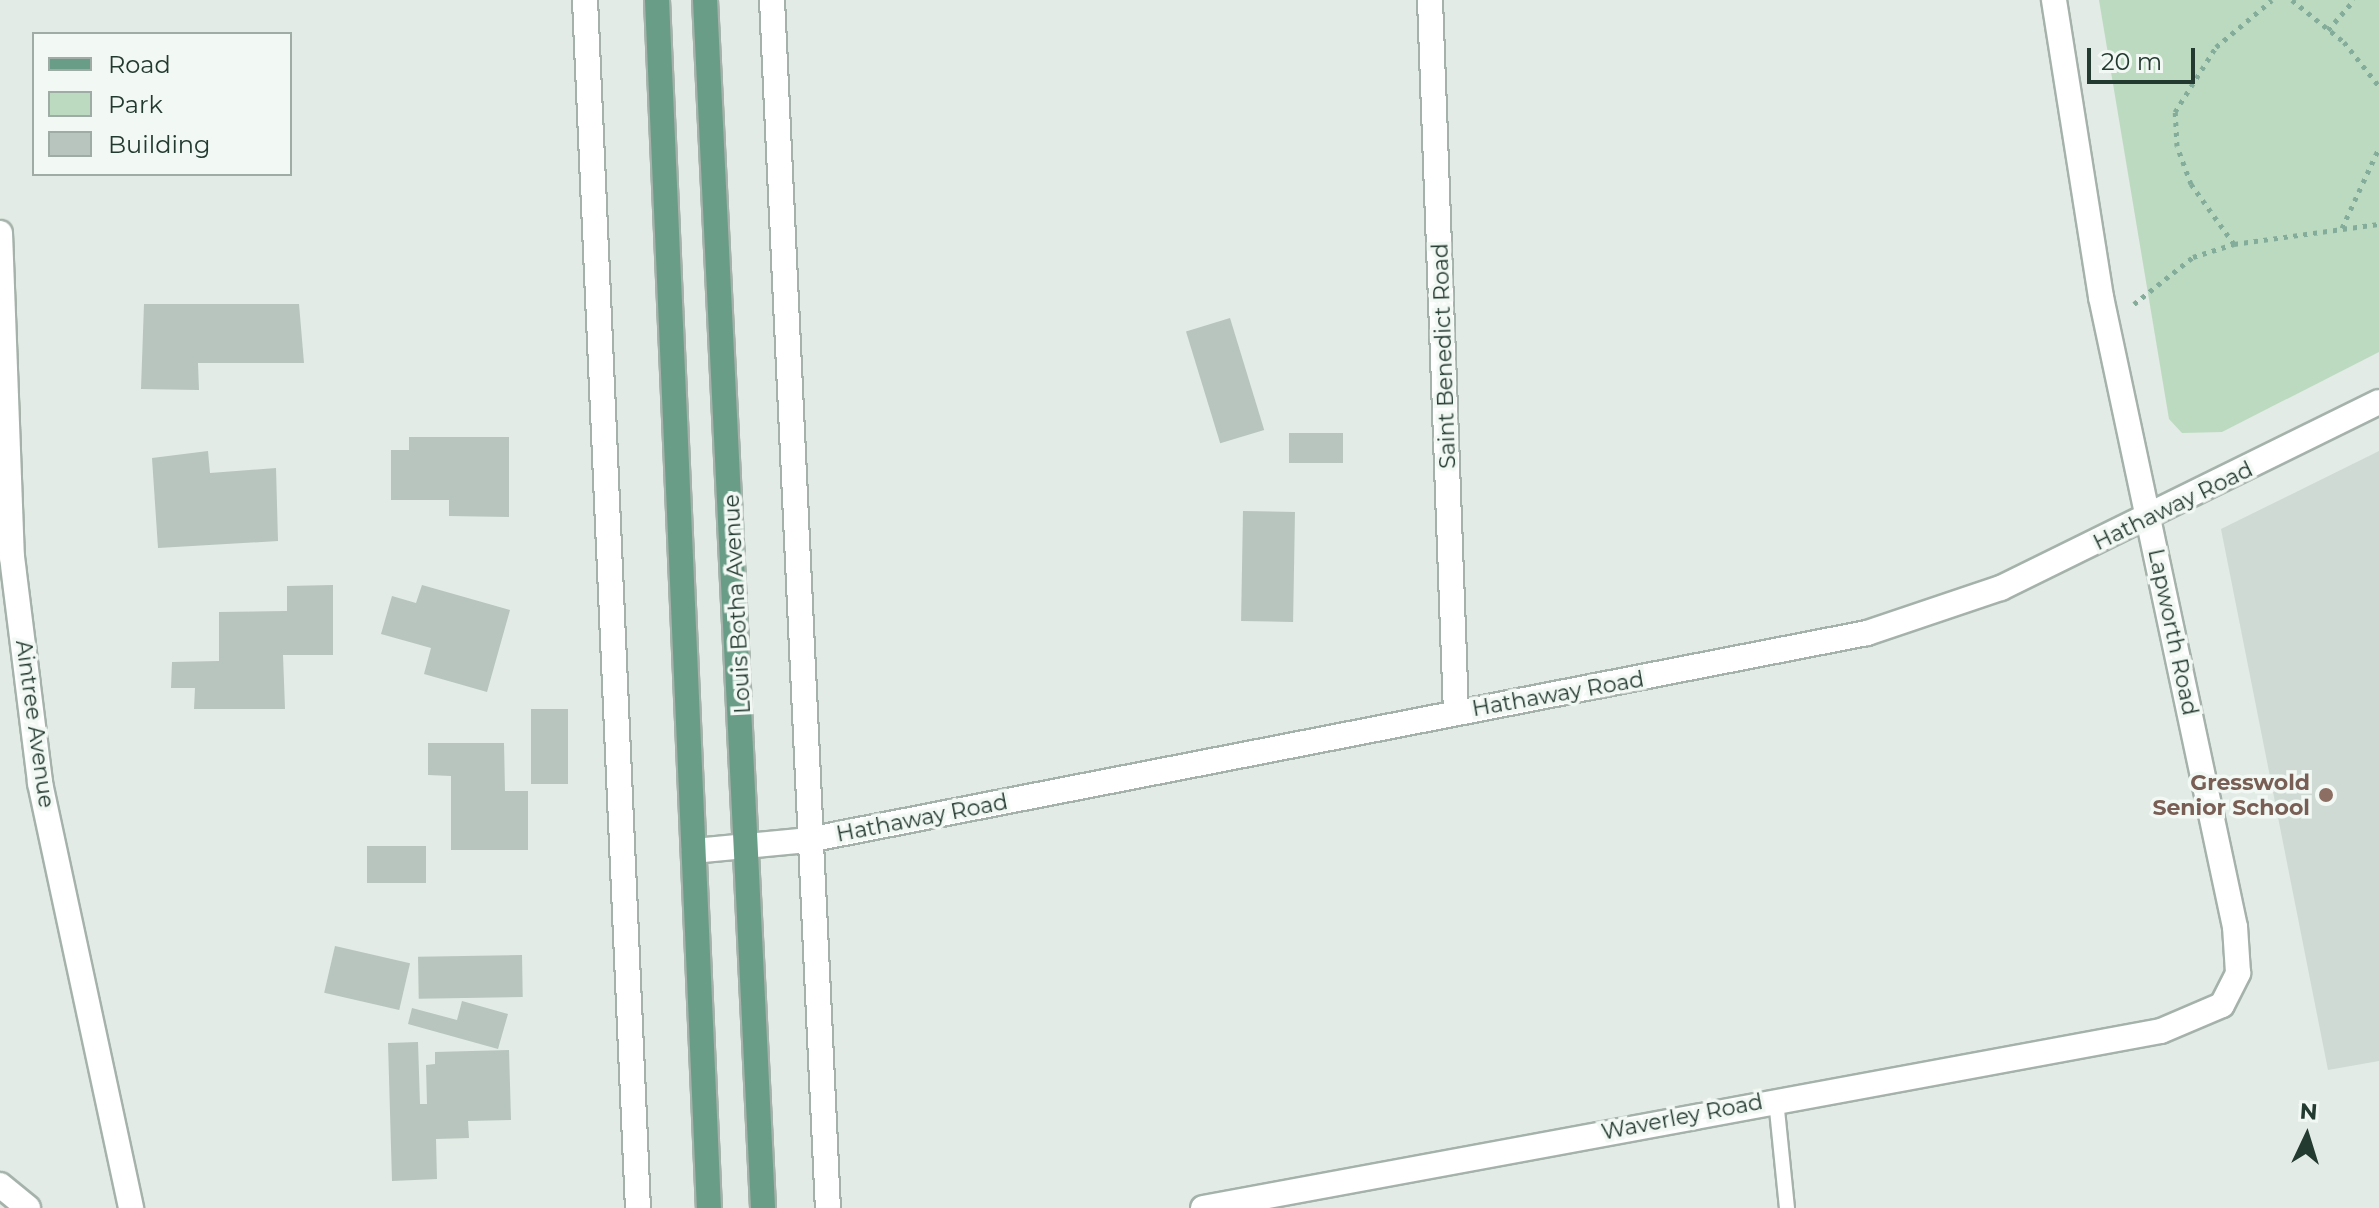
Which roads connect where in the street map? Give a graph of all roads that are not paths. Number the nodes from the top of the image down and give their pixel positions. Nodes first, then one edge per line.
1 (585, 0) edge
2 (657, 0) edge
3 (705, 0) edge
4 (772, 0) edge
5 (1430, 0) edge
6 (2054, 0) edge
7 (0, 233) edge
8 (2379, 402) edge
9 (2148, 520) junction
10 (1456, 712) junction
11 (808, 840) junction
12 (749, 847) junction
13 (694, 851) junction
14 (2161, 1031) joint
15 (1776, 1100) junction
16 (0, 1185) edge
17 (28, 1208) edge
18 (131, 1208) edge
19 (638, 1208) edge
20 (709, 1208) edge
21 (763, 1208) edge
22 (828, 1208) edge
23 (1203, 1208) edge
24 (1787, 1208) edge

1 - 19 street
2 - 13 main road
3 - 12 main road, Louis Botha Avenue
4 - 11 street
5 - 10 street, Saint Benedict Road
6 - 9 street, Lapworth Road
7 - 18 street, Aintree Avenue
8 - 9 street, Hathaway Road
9 - 10 street, Hathaway Road
9 - 14 street, Lapworth Road
10 - 11 street, Hathaway Road
11 - 12 street, Hathaway Road
11 - 22 street
12 - 13 street, Hathaway Road
12 - 21 main road, Louis Botha Avenue
13 - 20 main road
14 - 15 street, Waverley Road
15 - 23 street, Waverley Road
15 - 24 lane
16 - 17 street

